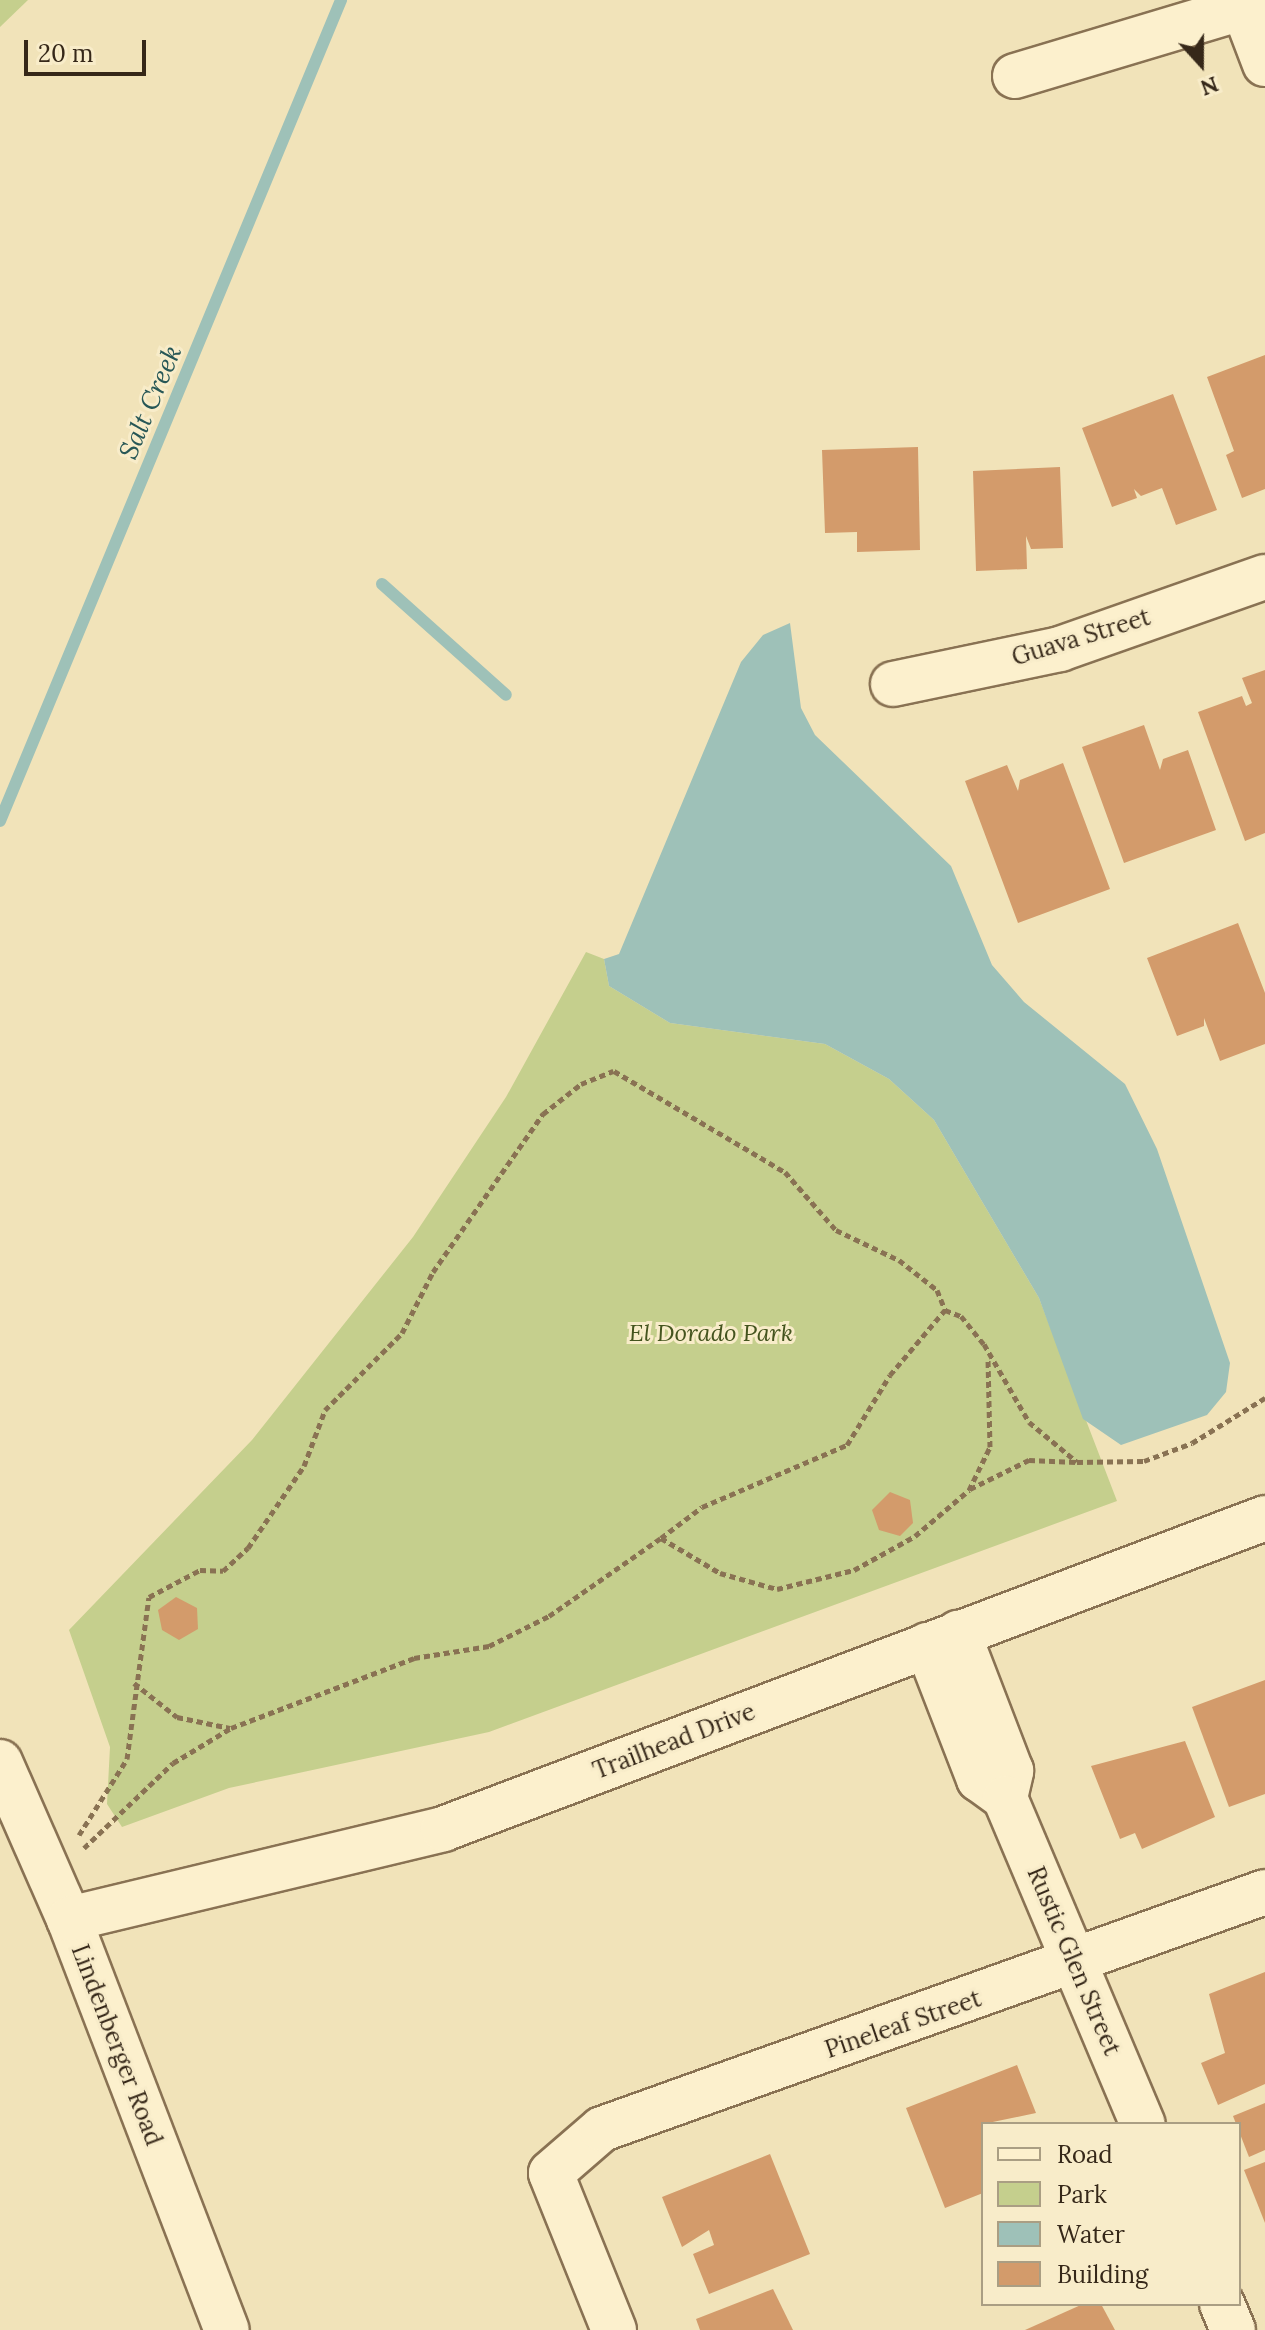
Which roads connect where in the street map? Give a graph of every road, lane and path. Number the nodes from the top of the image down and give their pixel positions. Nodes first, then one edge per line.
1 (1254, 5) edge
2 (1265, 64) edge
3 (1015, 76) dead end
4 (1265, 577) edge
5 (893, 684) dead end
6 (945, 1310) junction
7 (988, 1358) junction
8 (1265, 1398) edge
9 (1077, 1462) junction
10 (969, 1490) junction
11 (1265, 1518) edge
12 (661, 1538) junction
13 (942, 1639) junction
14 (134, 1682) junction
15 (231, 1728) junction
16 (0, 1762) edge
17 (51, 1878) junction
18 (1265, 1892) edge
19 (69, 1919) junction
20 (1074, 1965) junction
21 (1142, 2122) edge
22 (1223, 2306) edge
23 (227, 2330) edge
24 (614, 2330) edge
25 (1233, 2330) edge

1 - 2 street
1 - 3 street
4 - 5 street, Guava Street
6 - 7 path
6 - 12 path
6 - 14 path
7 - 9 path
7 - 10 path
8 - 9 path
9 - 10 path
10 - 12 path
11 - 13 street, Trailhead Drive
12 - 15 path
13 - 19 street, Trailhead Drive
13 - 20 street, Rustic Glen Street
14 - 15 path
14 - 17 path
15 - 17 path
16 - 17 street, Lindenberger Road
17 - 19 street, Lindenberger Road
18 - 20 street, Pineleaf Street
19 - 23 street, Lindenberger Road
20 - 21 street, Rustic Glen Street
20 - 24 street, Pineleaf Street
22 - 25 street

